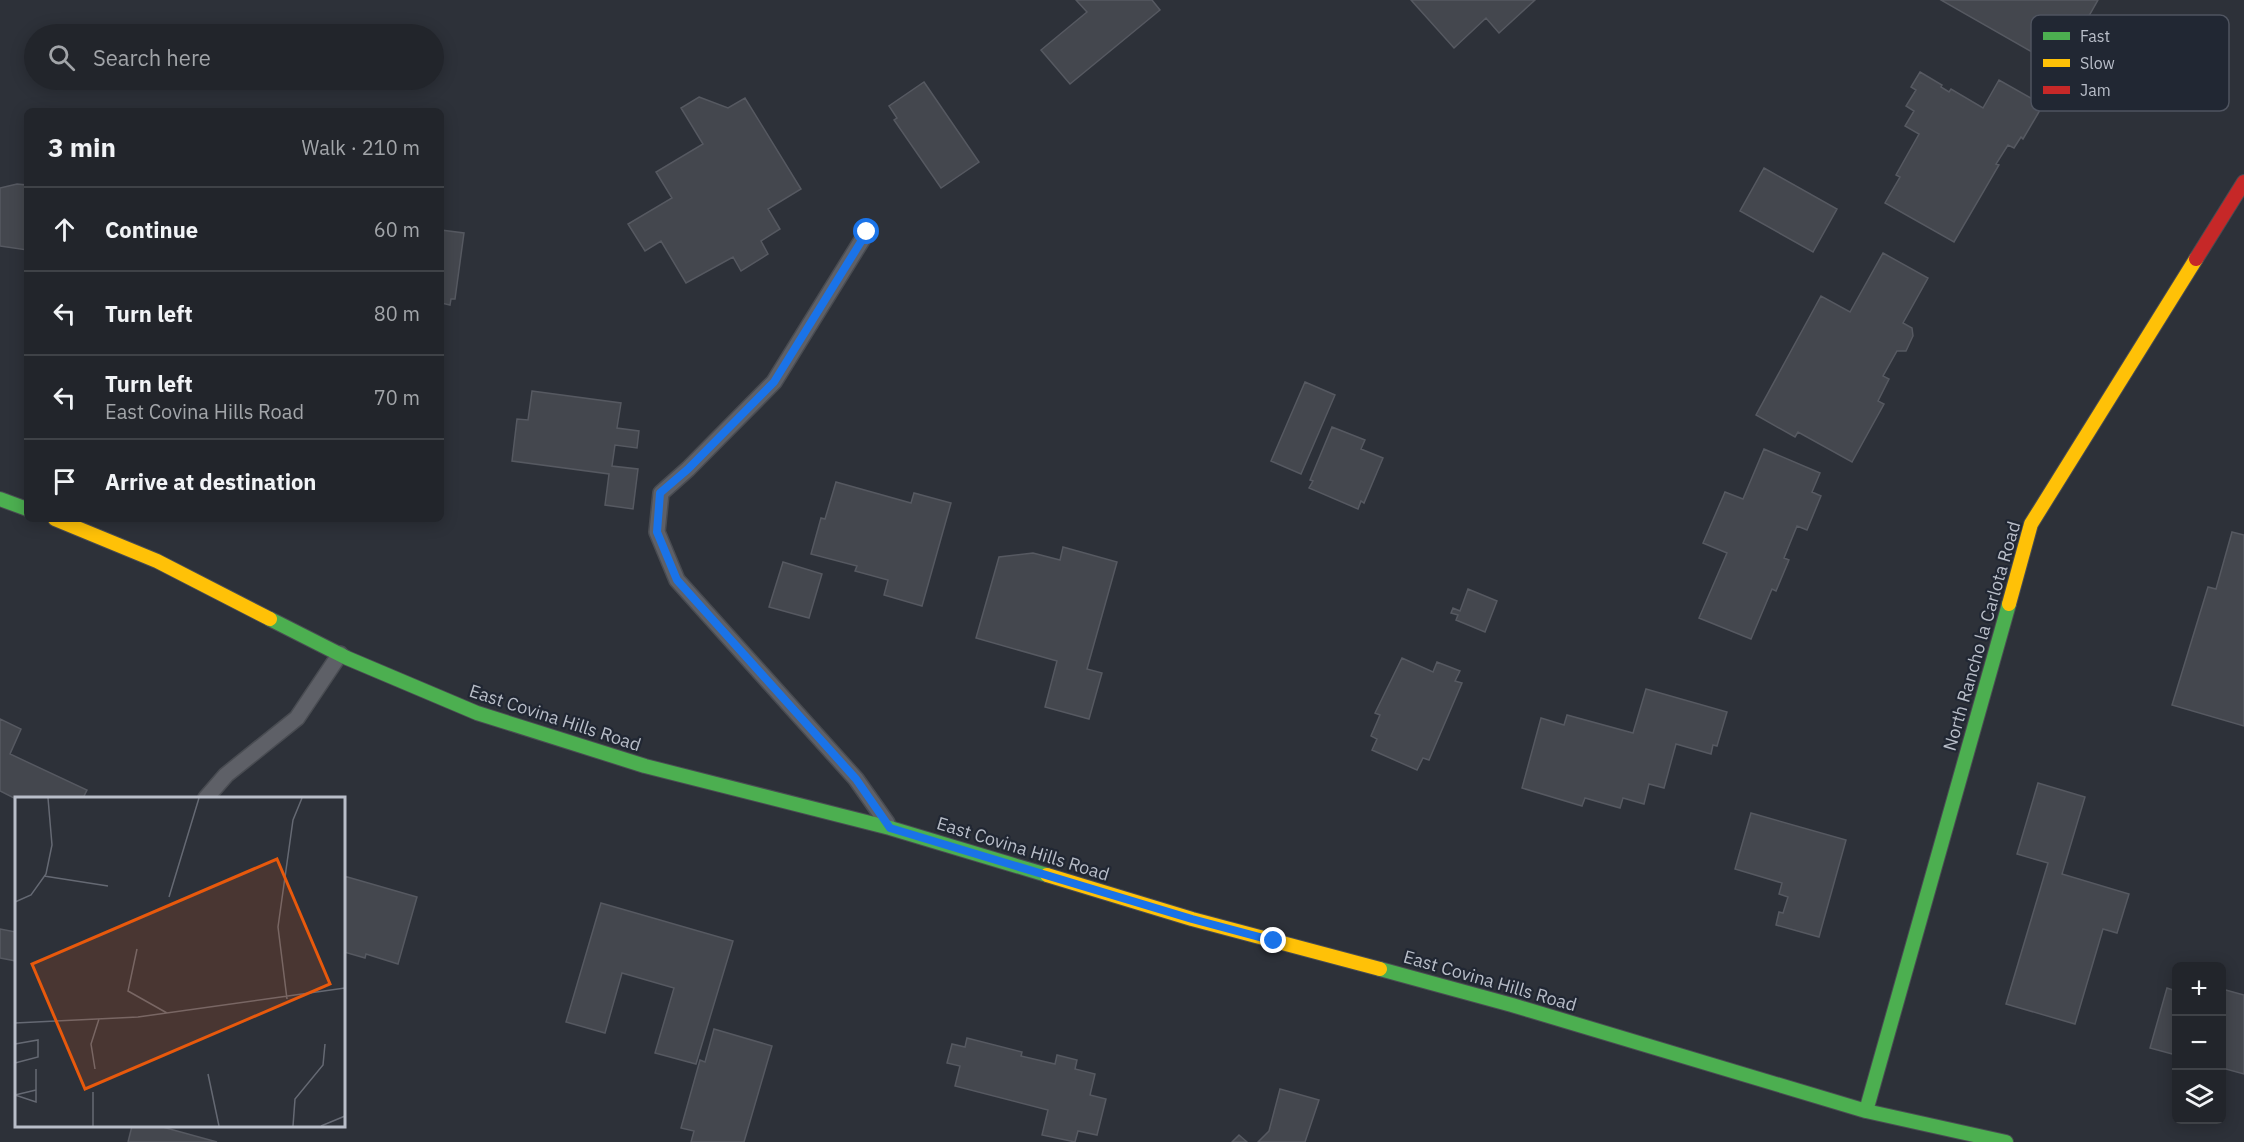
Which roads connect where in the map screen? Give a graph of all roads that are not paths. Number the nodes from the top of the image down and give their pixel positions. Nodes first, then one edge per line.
1 (2244, 182) edge
2 (867, 232) dead end
3 (0, 499) edge
4 (24, 508) edge
5 (62, 522) edge
6 (340, 654) junction
7 (207, 797) edge
8 (890, 828) junction
9 (1866, 1111) junction
10 (2006, 1142) edge

1 - 9 street, North Rancho la Carlota Road
2 - 8 lane
3 - 4 street
5 - 6 street, East Covina Hills Road
6 - 7 lane
6 - 8 street, East Covina Hills Road
8 - 9 street, East Covina Hills Road
9 - 10 street, East Covina Hills Road

